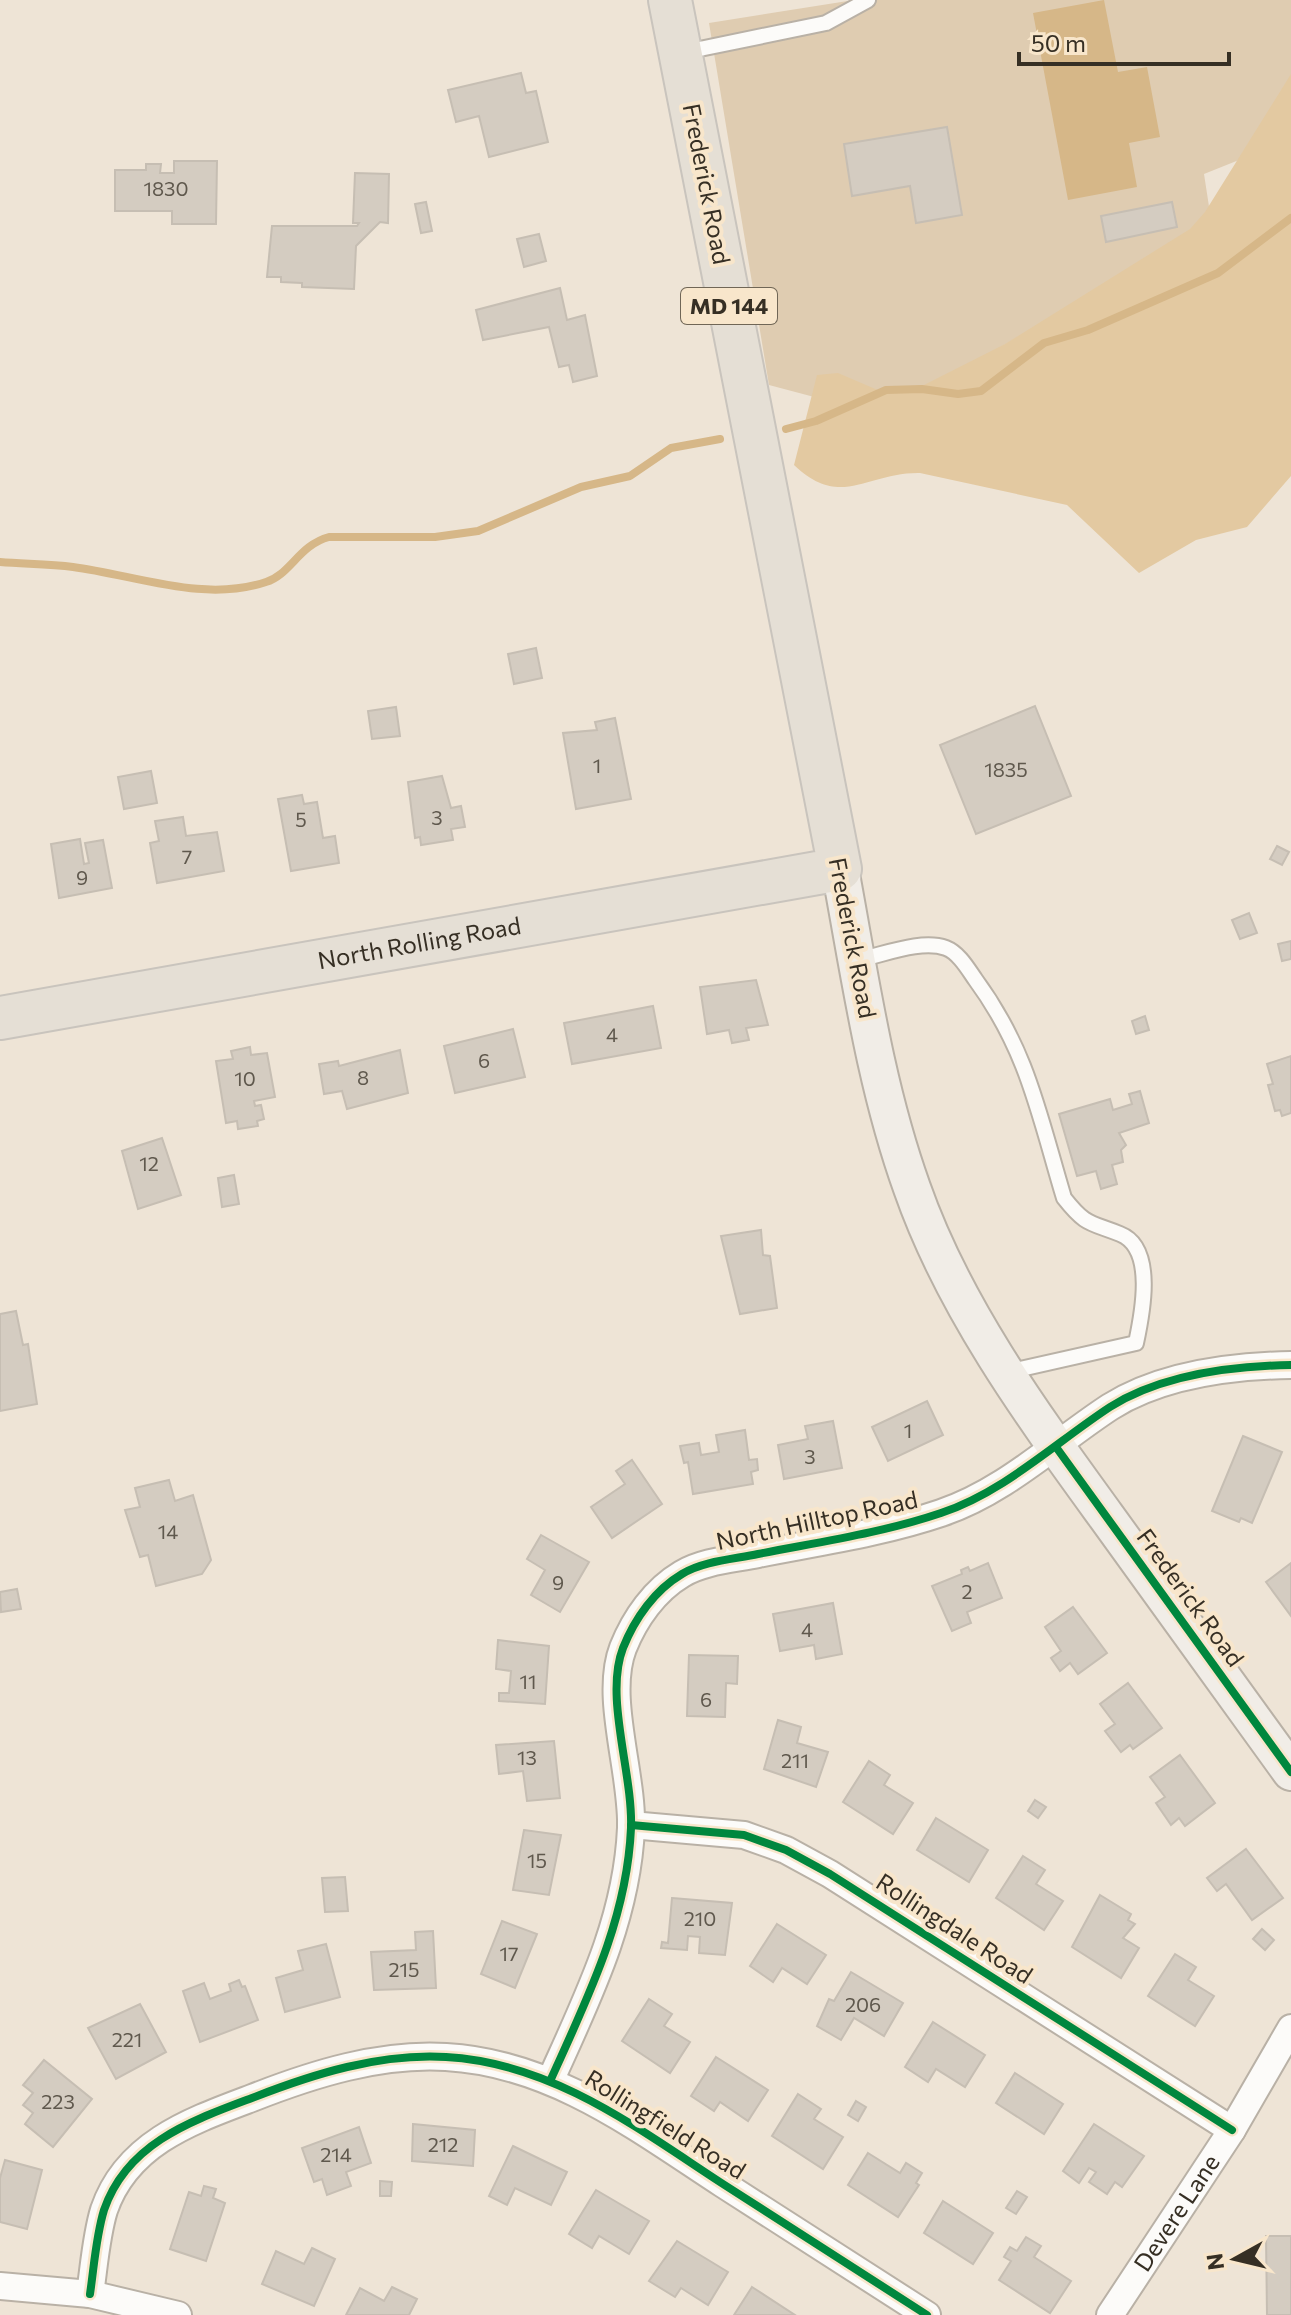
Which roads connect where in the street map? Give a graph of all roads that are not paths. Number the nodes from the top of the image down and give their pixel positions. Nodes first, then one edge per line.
1 (670, 0) edge
2 (868, 0) edge
3 (680, 53) junction
4 (840, 869) junction
5 (857, 960) junction
6 (0, 1018) edge
7 (1291, 1365) edge
8 (1006, 1372) junction
9 (1056, 1447) junction
10 (1291, 1772) edge
11 (631, 1825) junction
12 (1291, 2028) edge
13 (551, 2079) junction
14 (1232, 2130) junction
15 (0, 2286) edge
16 (90, 2294) junction
17 (178, 2315) edge
18 (927, 2315) edge
19 (1110, 2315) edge

1 - 3 main road, Frederick Road / MD 144
2 - 3 lane
3 - 4 main road, Frederick Road / MD 144
4 - 5 main road, Frederick Road / MD 144
4 - 6 main road, North Rolling Road
5 - 8 main road, Frederick Road / MD 144
5 - 8 lane
7 - 9 street, North Hilltop Road
8 - 9 main road, Frederick Road / MD 144
9 - 10 main road, Frederick Road / MD 144
9 - 11 street, North Hilltop Road
11 - 13 street, North Hilltop Road
11 - 14 street, Rollingdale Road
12 - 14 street, Devere Lane
13 - 16 street, Rollingfield Road
13 - 18 street, Rollingfield Road
14 - 19 street, Devere Lane
15 - 16 street
16 - 17 street

